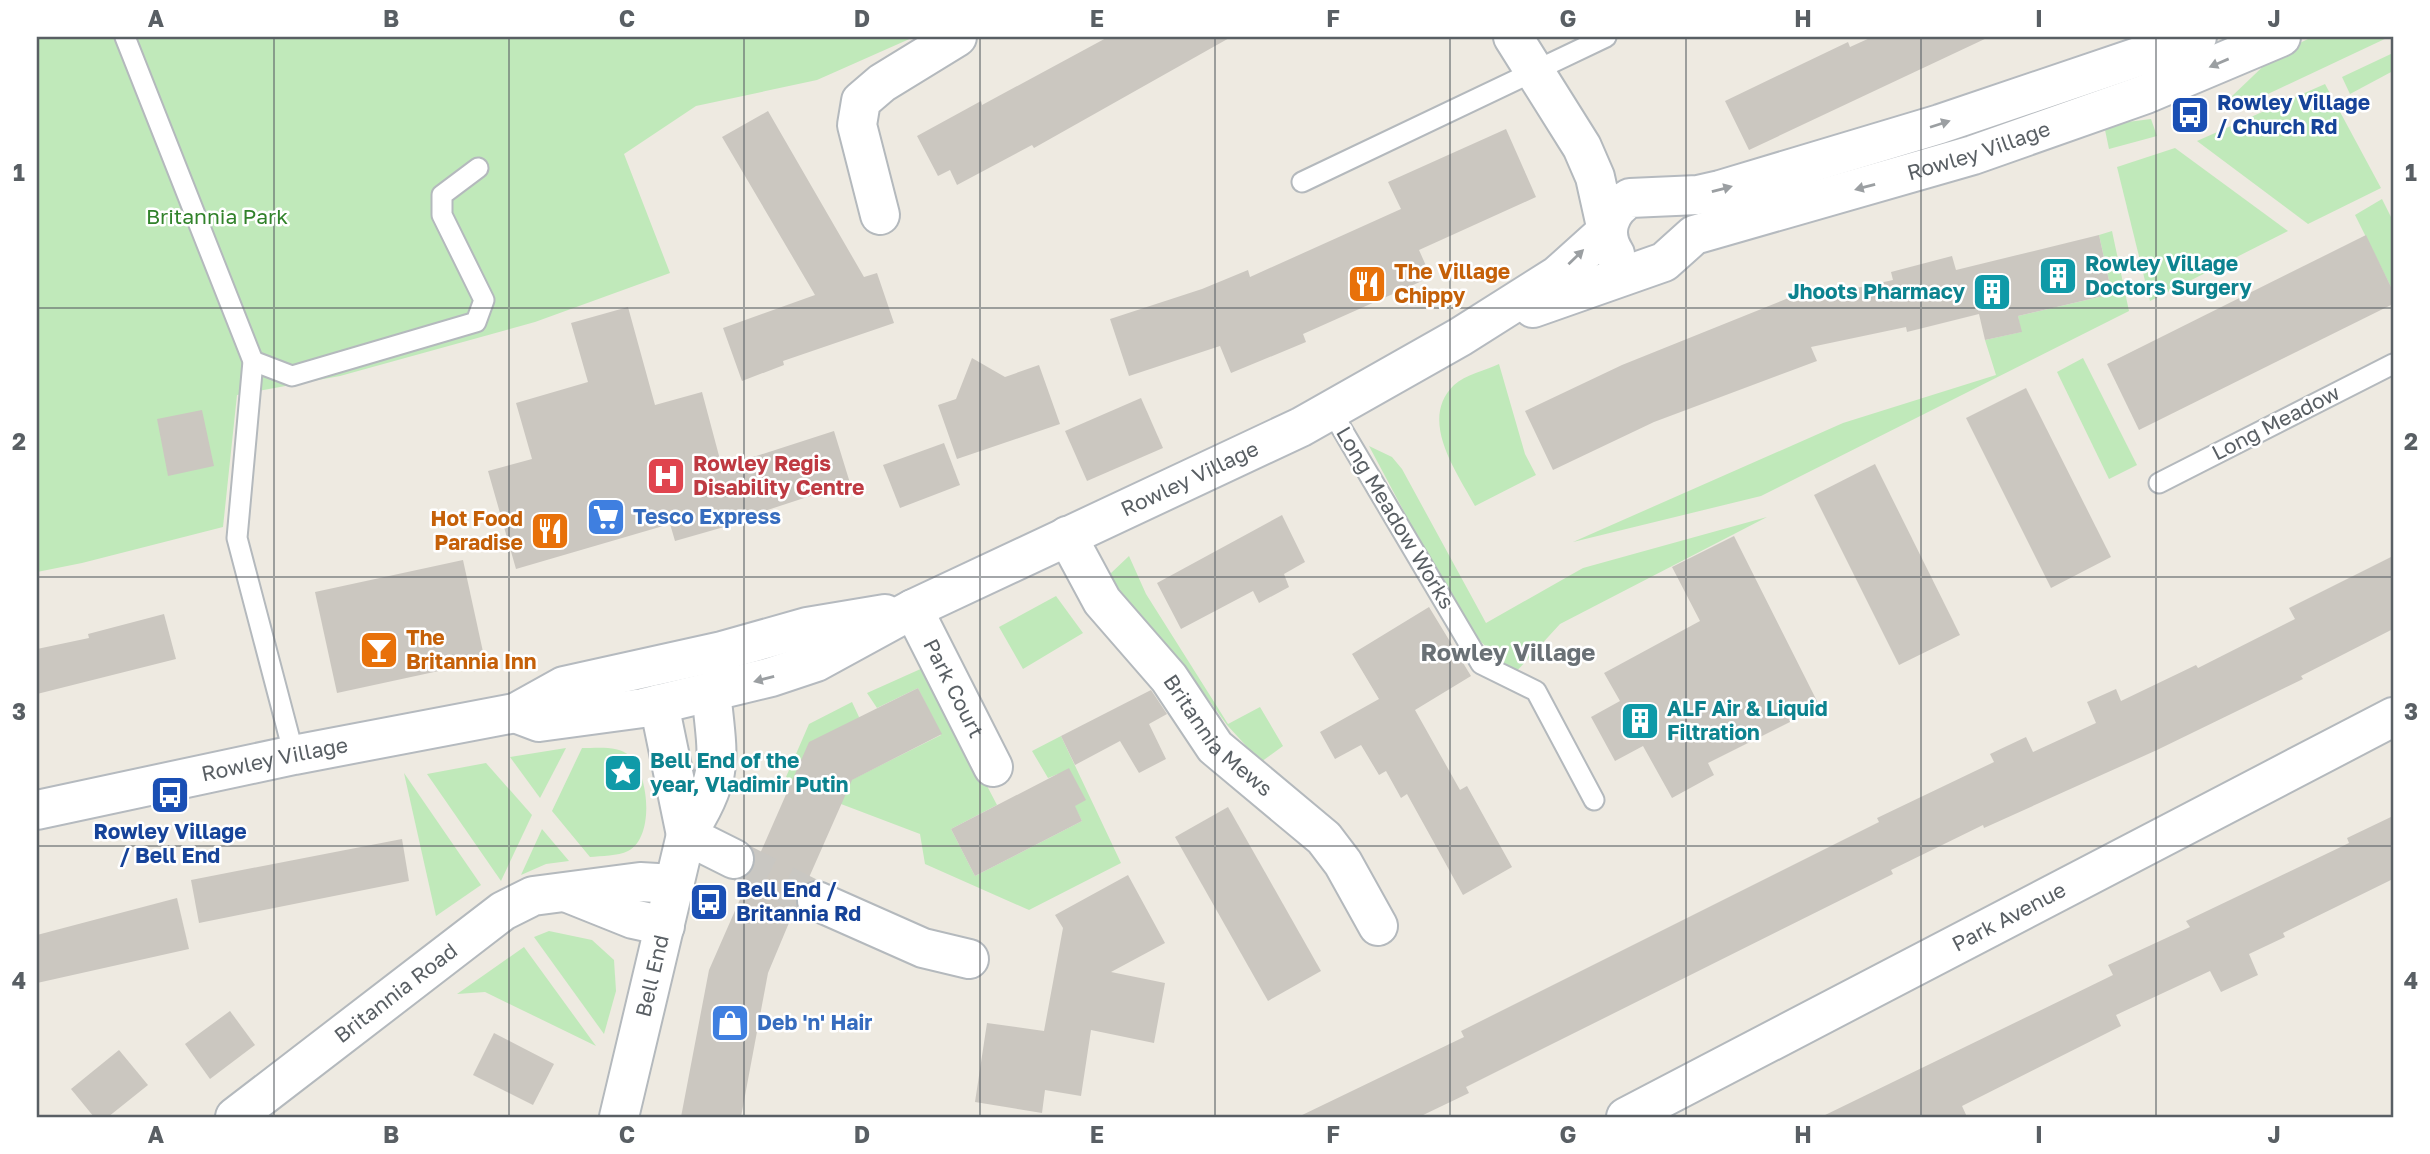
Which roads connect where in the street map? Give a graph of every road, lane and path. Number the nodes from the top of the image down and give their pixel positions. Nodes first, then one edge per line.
1 (125, 37) edge
2 (957, 37) edge
3 (1513, 37) edge
4 (1606, 37) edge
5 (2197, 37) edge
6 (2281, 37) edge
7 (1534, 69) junction
8 (1582, 147) junction
9 (478, 168) dead end
10 (1302, 182) dead end
11 (1648, 197) junction
12 (880, 215) dead end
13 (1607, 231) junction
14 (1660, 260) junction
15 (1460, 337) junction
16 (253, 361) junction
17 (2393, 363) edge
18 (1330, 409) junction
19 (2159, 483) dead end
20 (1067, 536) junction
21 (914, 610) junction
22 (659, 685) junction
23 (711, 692) junction
24 (515, 713) junction
25 (2393, 717) edge
26 (294, 755) junction
27 (993, 767) dead end
28 (1594, 800) dead end
29 (37, 810) edge
30 (687, 835) junction
31 (734, 859) tunnel mouth
32 (675, 884) junction
33 (566, 892) junction
34 (817, 901) tunnel mouth
35 (665, 926) junction
36 (1378, 926) dead end
37 (969, 958) dead end
38 (235, 1117) edge
39 (620, 1117) edge
40 (1626, 1117) edge

1 - 16 lane
2 - 12 main road
3 - 7 main road
4 - 7 lane
11 -> 5 main road, Rowley Village
6 -> 14 main road, Rowley Village
7 - 8 main road
7 - 10 lane
8 - 11 main road
8 - 13 main road
9 - 16 lane
11 - 13 main road, Rowley Village
11 - 14 main road
13 - 14 main road
15 -> 13 main road, Rowley Village
14 - 15 main road, Rowley Village
15 - 18 main road, Rowley Village
16 - 26 lane
17 - 19 lane, Long Meadow
18 - 20 main road, Rowley Village
18 - 28 lane, Long Meadow Works
20 - 21 main road, Rowley Village
20 - 36 main road, Britannia Mews
21 - 22 main road, Rowley Village
21 -> 23 main road, Rowley Village
21 - 27 main road, Park Court
22 - 23 main road
22 - 24 main road, Rowley Village
22 - 24 main road, Rowley Village
22 - 30 main road, Bell End
23 - 30 main road, Bell End
24 - 26 main road, Rowley Village
25 - 40 main road, Park Avenue
26 - 29 main road, Rowley Village
30 - 31 main road
30 - 32 main road, Bell End
32 - 33 main road, Britannia Road
32 - 35 main road, Bell End
33 - 35 main road, Britannia Road
33 - 38 main road, Britannia Road
34 - 37 main road
35 - 39 main road, Bell End

